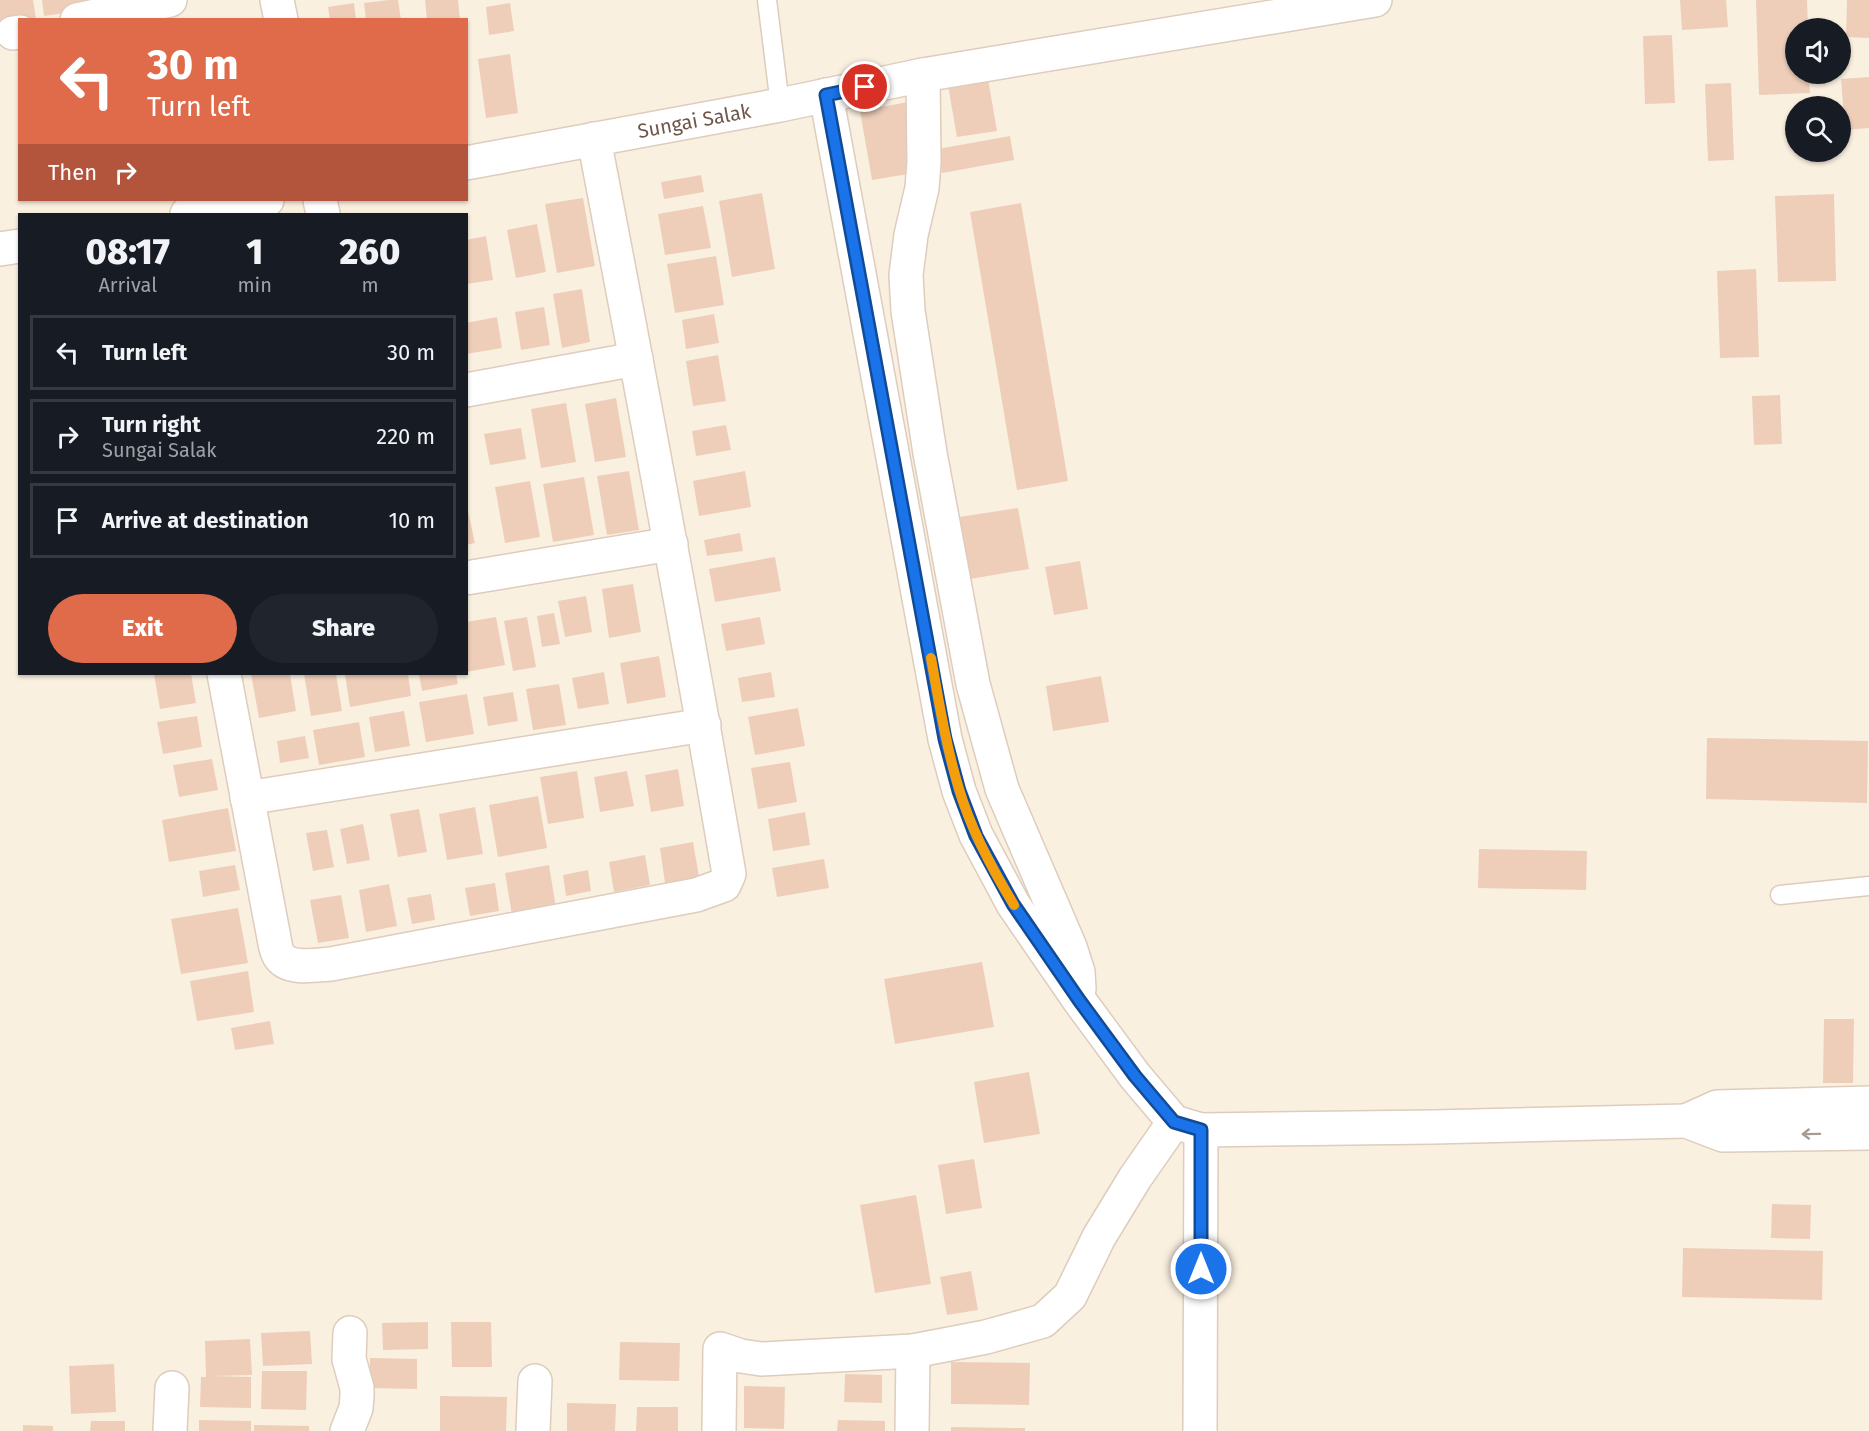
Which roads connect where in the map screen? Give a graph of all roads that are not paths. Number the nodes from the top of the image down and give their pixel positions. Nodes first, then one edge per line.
1 (170, 0) edge
2 (277, 0) edge
3 (767, 0) edge
4 (1376, 0) edge
5 (86, 18) edge
6 (281, 18) edge
7 (923, 75) junction
8 (826, 95) junction
9 (780, 105) junction
10 (594, 139) junction
11 (468, 162) edge
12 (261, 201) edge
13 (193, 213) edge
14 (18, 246) edge
15 (0, 249) edge
16 (636, 359) junction
17 (468, 390) edge
18 (671, 544) junction
19 (468, 578) edge
20 (224, 675) edge
21 (704, 725) junction
22 (247, 798) junction
23 (1869, 886) edge
24 (1780, 896) dead end
25 (1079, 1000) junction
26 (1869, 1103) edge
27 (1686, 1121) junction
28 (1188, 1126) junction
29 (1869, 1133) edge
30 (350, 1333) dead end
31 (913, 1351) junction
32 (535, 1381) dead end
33 (172, 1388) dead end
34 (170, 1431) edge
35 (347, 1431) edge
36 (533, 1431) edge
37 (719, 1431) edge
38 (912, 1431) edge
39 (1200, 1431) edge

1 - 5 street
2 - 6 street
3 - 9 lane
4 - 7 street, Sungai Salak
7 - 8 street, Sungai Salak
7 - 25 street
8 - 9 street, Sungai Salak
8 - 25 street
9 - 10 street, Sungai Salak
10 - 11 street, Sungai Salak
10 - 16 street
12 - 13 street
14 - 15 street
16 - 17 street
16 - 18 street
18 - 19 street
18 - 21 street
20 - 22 street
21 - 22 street
21 - 22 street
23 - 24 lane
25 - 28 street
26 - 27 street
27 - 28 street
29 -> 27 street
28 - 31 street
28 - 39 street
30 - 35 street
31 - 37 street
31 - 38 street
32 - 36 street
33 - 34 street

